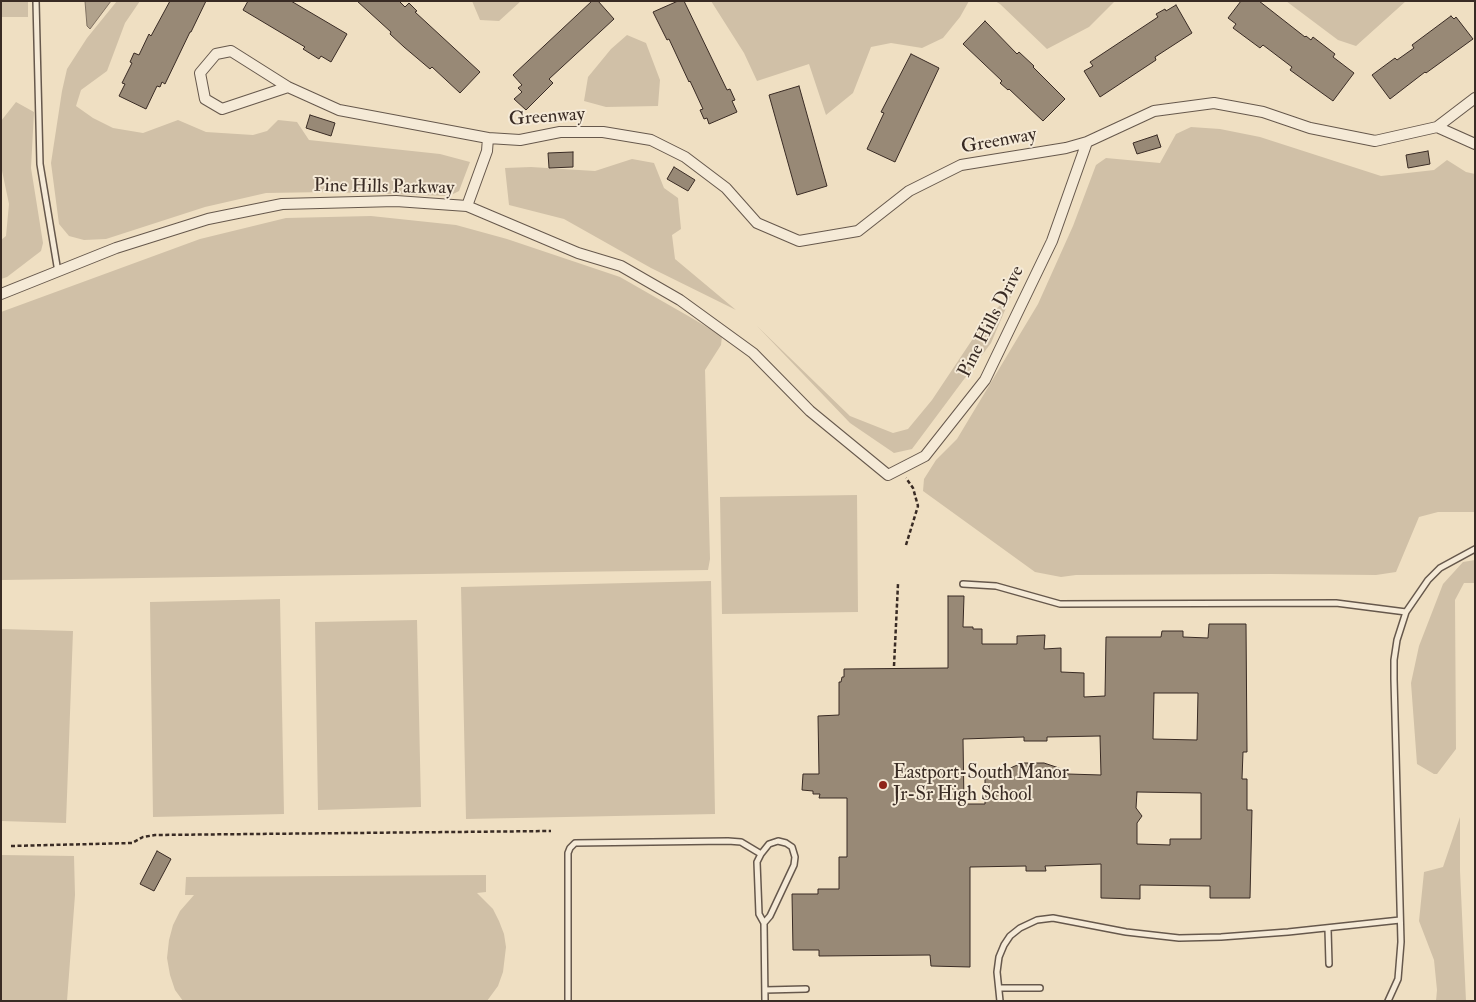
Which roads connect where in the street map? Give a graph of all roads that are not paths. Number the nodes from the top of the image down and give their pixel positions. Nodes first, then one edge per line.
1 (36, 1) edge
2 (288, 87) junction
3 (1475, 98) edge
4 (1438, 127) junction
5 (488, 138) junction
6 (1087, 142) junction
7 (1475, 144) edge
8 (467, 206) junction
9 (58, 272) junction
10 (1, 294) edge
11 (810, 411) joint
12 (1475, 549) edge
13 (963, 584) dead end
14 (1406, 612) junction
15 (761, 854) junction
16 (1400, 920) junction
17 (764, 923) junction
18 (1328, 929) junction
19 (1329, 964) dead end
20 (1000, 988) junction
21 (1040, 988) dead end
22 (806, 989) dead end
23 (765, 990) junction
24 (568, 1001) edge
25 (765, 1001) edge
26 (1000, 1001) edge
27 (1388, 1001) edge

1 - 9 lane
2 - 2 street, Greenway
2 - 5 street, Greenway
3 - 4 street, Greenway
4 - 6 street, Greenway
4 - 7 street
5 - 6 street, Greenway
5 - 8 street, Greenway
6 - 11 street, Pine Hills Drive
8 - 9 street, Pine Hills Parkway
8 - 11 street, Pine Hills Parkway
9 - 10 street, Pine Hills Parkway
12 - 14 lane
13 - 14 lane
14 - 16 lane
15 - 17 lane
15 - 17 lane
15 - 24 lane
16 - 18 lane
16 - 27 lane
17 - 23 lane
18 - 19 lane
18 - 20 lane
20 - 21 lane
20 - 26 lane
22 - 23 lane
23 - 25 lane

